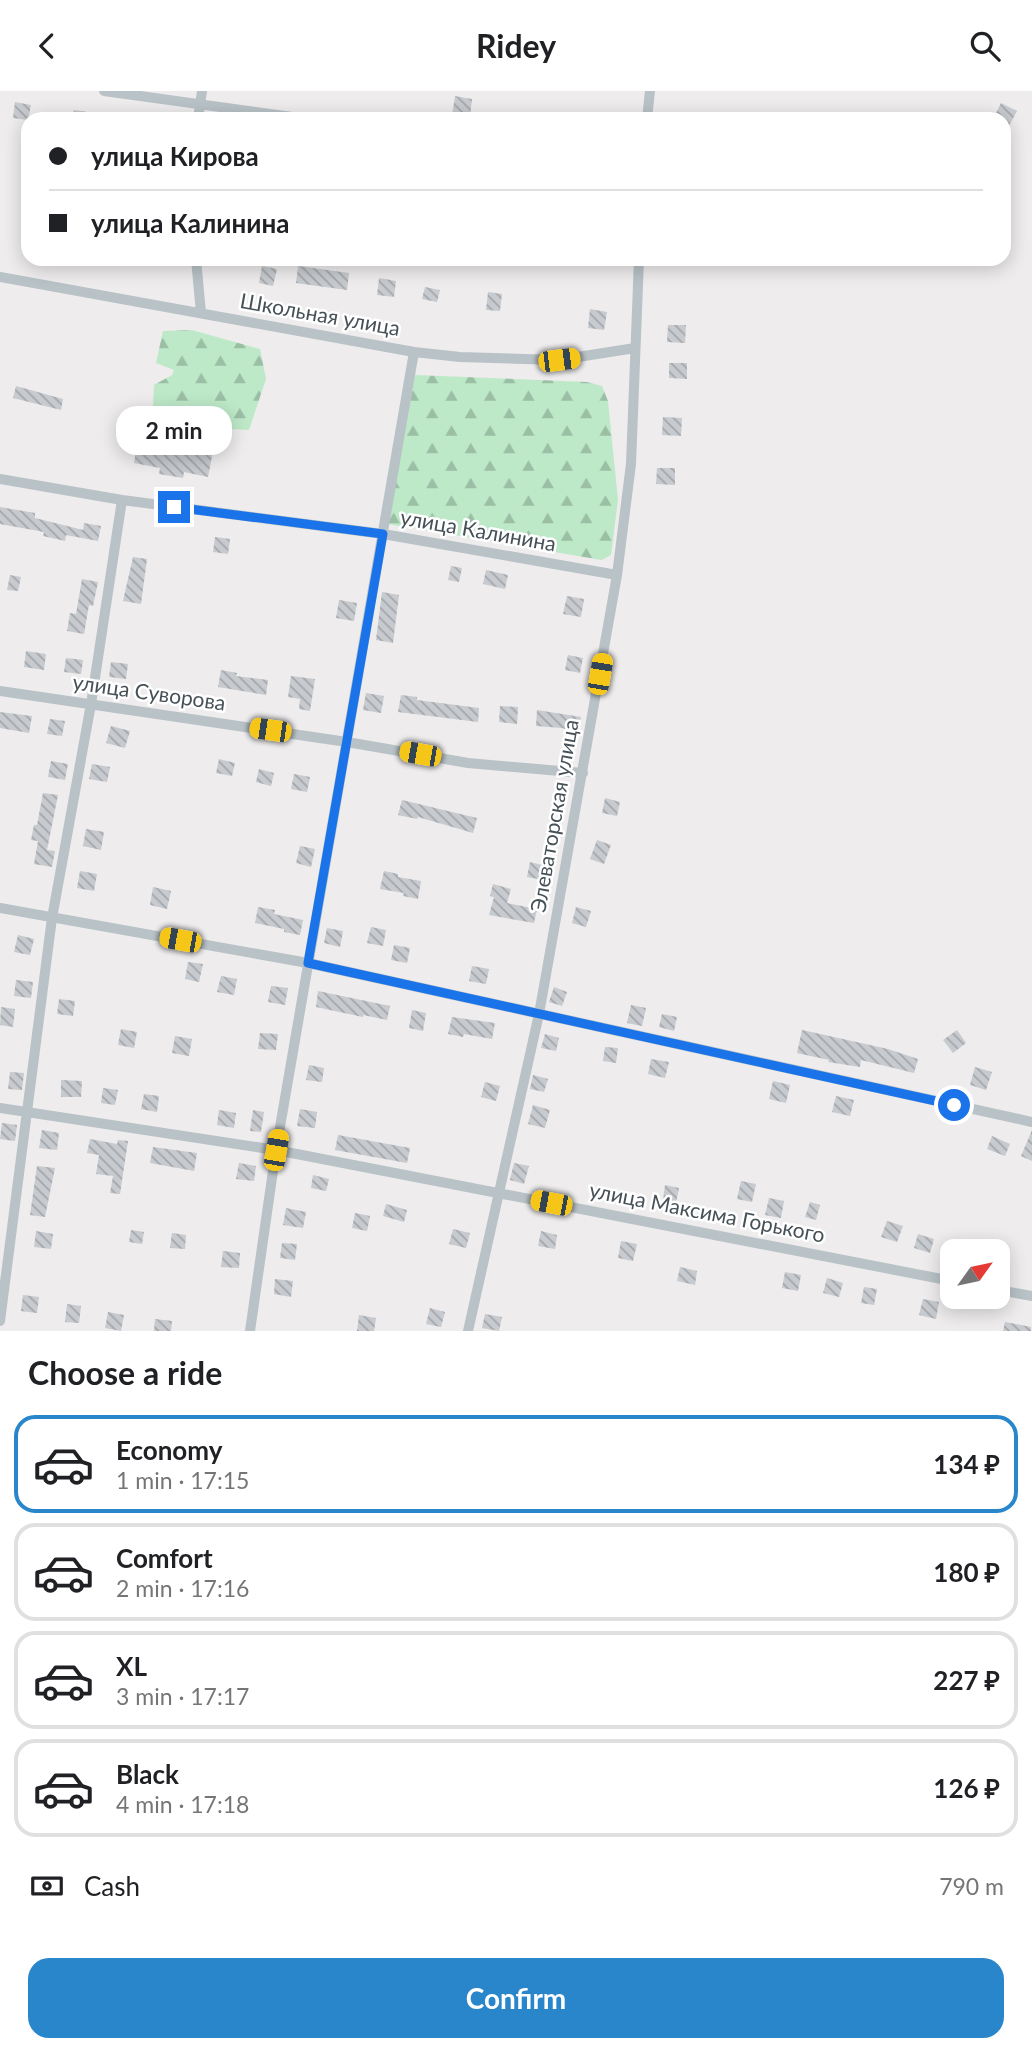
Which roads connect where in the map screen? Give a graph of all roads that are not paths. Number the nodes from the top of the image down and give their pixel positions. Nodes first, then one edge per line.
1 (104, 91) edge
2 (202, 91) edge
3 (650, 91) edge
4 (200, 104) junction
5 (199, 112) edge
6 (257, 112) edge
7 (648, 112) edge
8 (197, 266) edge
9 (639, 266) edge
10 (0, 277) edge
11 (201, 313) junction
12 (635, 348) junction
13 (414, 352) junction
14 (0, 479) edge
15 (122, 500) junction
16 (383, 534) junction
17 (617, 575) junction
18 (0, 691) edge
19 (91, 704) junction
20 (347, 742) junction
21 (583, 773) junction
22 (0, 908) edge
23 (52, 918) junction
24 (308, 963) junction
25 (538, 1014) junction
26 (0, 1108) edge
27 (27, 1112) junction
28 (1032, 1122) edge
29 (276, 1150) junction
30 (497, 1192) junction
31 (940, 1279) edge
32 (1010, 1292) edge
33 (1032, 1296) edge
34 (0, 1321) edge
35 (250, 1331) edge
36 (468, 1331) edge

1 - 4 street
2 - 4 street
3 - 7 street
4 - 5 street
4 - 6 street
8 - 11 street
9 - 12 street, Элеваторская улица
10 - 11 street, Школьная улица
11 - 13 street, Школьная улица
12 - 13 street, Школьная улица
12 - 17 street, Элеваторская улица
13 - 16 street
14 - 15 street, улица Калинина
15 - 16 street, улица Калинина
15 - 19 street
16 - 17 street, улица Калинина
16 - 20 street
17 - 21 street, Элеваторская улица
18 - 19 street, улица Суворова
19 - 20 street, улица Суворова
19 - 23 street
20 - 21 street, улица Суворова
20 - 24 street
21 - 25 street, Элеваторская улица
22 - 23 street
23 - 24 street
23 - 27 street
24 - 25 street
24 - 29 street
25 - 28 street
25 - 30 street, Элеваторская улица
26 - 27 street, улица Максима Горького
27 - 29 street, улица Максима Горького
27 - 34 street
29 - 30 street, улица Максима Горького
29 - 35 street
30 - 31 street, улица Максима Горького
30 - 36 street, Элеваторская улица
32 - 33 street

